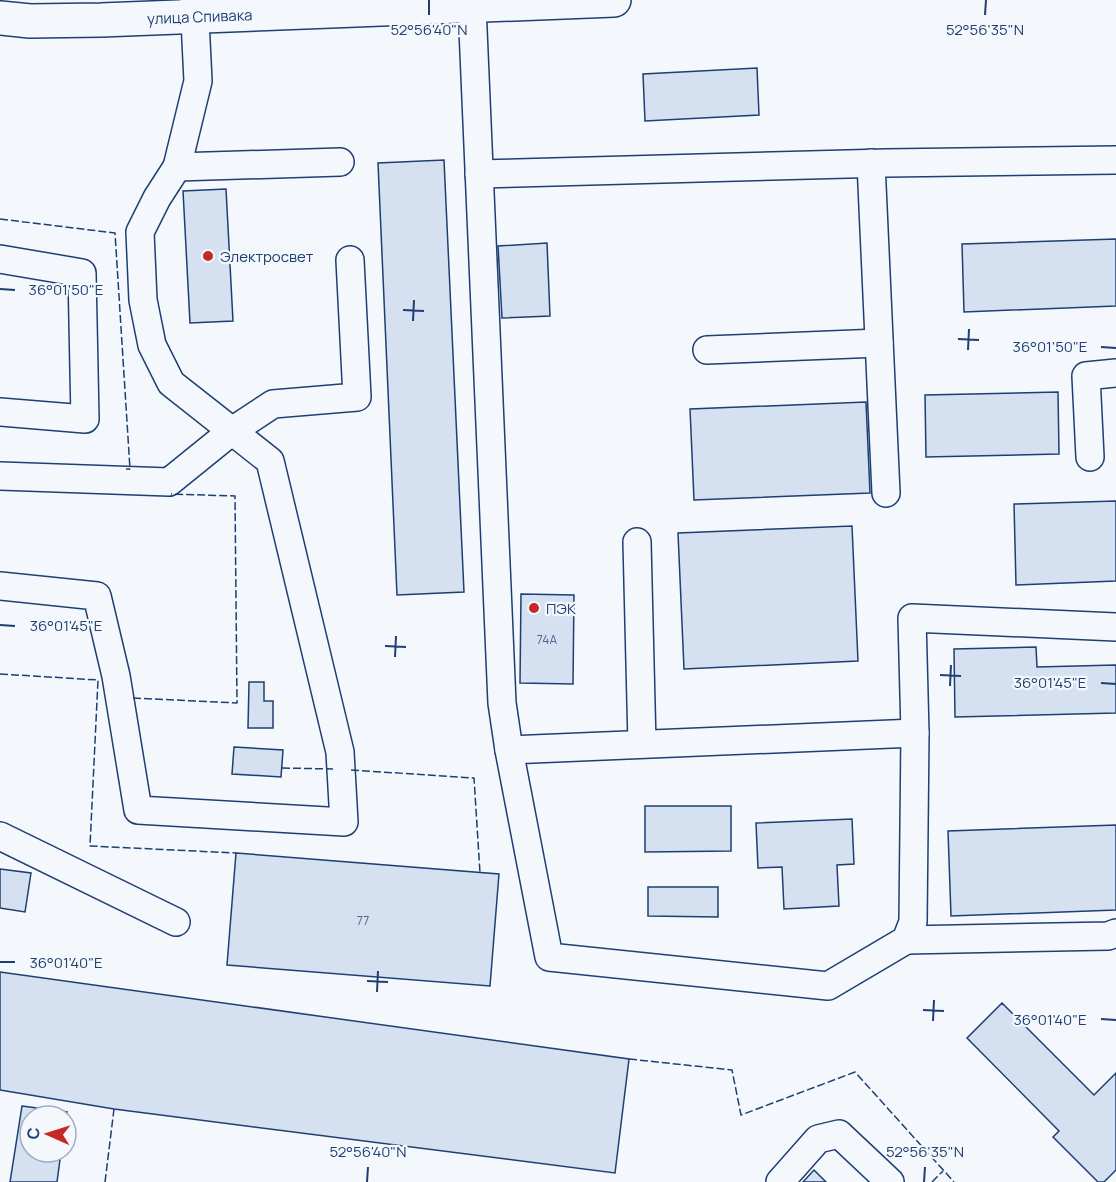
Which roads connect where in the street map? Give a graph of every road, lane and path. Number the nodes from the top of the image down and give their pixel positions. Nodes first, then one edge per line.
1 (614, 0) edge
2 (472, 6) junction
3 (194, 8) edge
4 (0, 18) edge
5 (1116, 160) edge
6 (340, 162) dead end
7 (872, 164) junction
8 (177, 167) junction
9 (479, 174) junction
10 (0, 259) edge
11 (350, 260) dead end
12 (879, 343) junction
13 (707, 350) dead end
14 (1116, 373) edge
15 (0, 412) edge
16 (232, 431) junction
17 (1090, 457) dead end
18 (0, 476) edge
19 (886, 493) dead end
20 (637, 542) dead end
21 (0, 586) edge
22 (1116, 627) edge
23 (915, 733) junction
24 (642, 744) junction
25 (509, 750) junction
26 (0, 836) edge
27 (176, 922) dead end
28 (1116, 933) edge
29 (906, 940) junction
30 (780, 1182) edge
31 (890, 1182) edge

1 - 2 main road, улица Спивака
2 - 3 main road, улица Спивака
2 - 9 lane
3 - 4 main road, улица Спивака
3 - 8 lane
5 - 7 lane
6 - 8 lane
7 - 9 lane
7 - 12 lane
8 - 16 lane
9 - 25 lane
10 - 15 lane
11 - 16 lane
12 - 13 lane
12 - 19 lane
14 - 17 lane
16 - 18 lane
16 - 21 lane
20 - 24 lane
22 - 23 lane
23 - 24 lane
23 - 29 lane
24 - 25 lane
25 - 29 lane
26 - 27 lane
28 - 29 lane
30 - 31 lane

